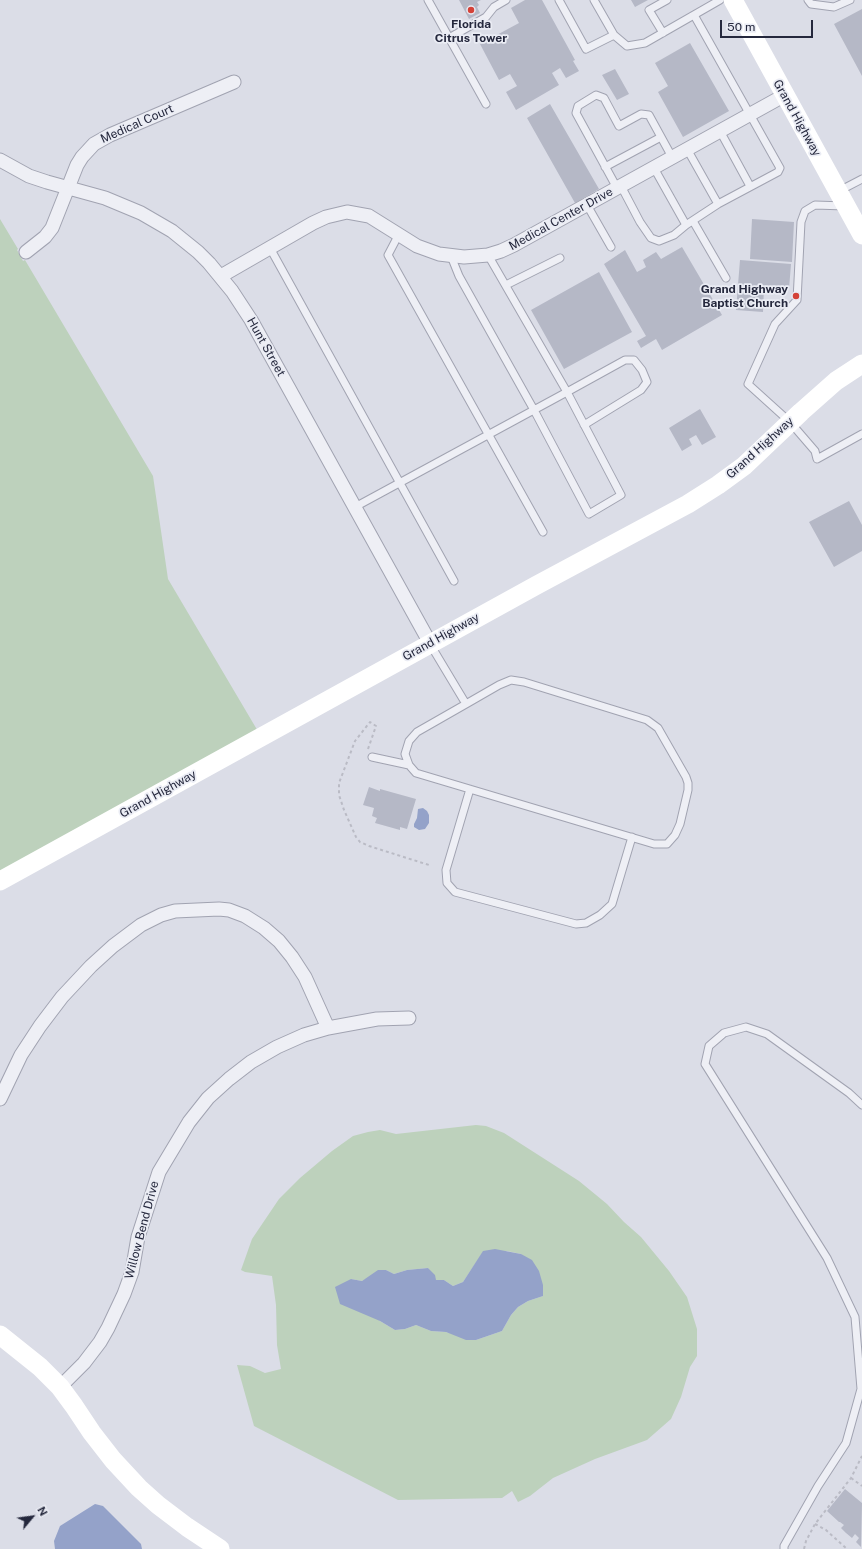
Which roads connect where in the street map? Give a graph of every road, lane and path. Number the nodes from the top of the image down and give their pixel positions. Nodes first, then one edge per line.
1 (428, 0) edge
2 (506, 0) edge
3 (559, 0) edge
4 (594, 0) edge
5 (667, 0) edge
6 (720, 0) edge
7 (733, 0) edge
8 (808, 0) edge
9 (850, 0) edge
10 (694, 15) junction
11 (663, 33) junction
12 (614, 35) junction
13 (449, 38) junction
14 (234, 82) dead end
15 (785, 95) junction
16 (486, 104) dead end
17 (749, 115) junction
18 (720, 131) junction
19 (661, 137) junction
20 (687, 150) junction
21 (672, 157) junction
22 (0, 160) edge
23 (605, 167) junction
24 (654, 168) junction
25 (862, 179) edge
26 (750, 186) junction
27 (619, 187) junction
28 (68, 188) junction
29 (842, 199) junction
30 (718, 204) junction
31 (587, 205) junction
32 (689, 223) junction
33 (399, 234) junction
34 (862, 235) edge
35 (610, 247) dead end
36 (270, 248) junction
37 (26, 252) dead end
38 (488, 255) junction
39 (451, 256) junction
40 (560, 258) dead end
41 (221, 276) junction
42 (726, 278) dead end
43 (506, 285) junction
44 (862, 364) edge
45 (567, 392) junction
46 (534, 410) junction
47 (790, 422) junction
48 (584, 425) junction
49 (489, 434) junction
50 (862, 434) edge
51 (400, 483) junction
52 (355, 507) junction
53 (543, 532) dead end
54 (454, 581) dead end
55 (430, 643) junction
56 (466, 704) junction
57 (368, 749) dead end
58 (372, 757) dead end
59 (409, 764) junction
60 (470, 789) junction
61 (632, 837) junction
62 (429, 865) dead end
63 (0, 881) edge
64 (409, 1018) dead end
65 (328, 1028) junction
66 (0, 1099) edge
67 (862, 1105) edge
68 (0, 1335) edge
69 (60, 1387) junction
70 (861, 1389) edge
71 (862, 1456) edge
72 (851, 1478) junction
73 (862, 1486) edge
74 (815, 1524) junction
75 (209, 1546) edge
76 (784, 1549) edge
77 (804, 1549) edge
78 (847, 1549) edge

1 - 13 lane
2 - 13 lane
3 - 12 lane
4 - 12 lane
5 - 11 lane
6 - 10 lane
7 - 15 street, Grand Highway
8 - 9 lane
10 - 11 lane
10 - 17 lane
11 - 12 lane
13 - 16 lane
14 - 28 street, Medical Court
15 - 17 street, Medical Center Drive
15 - 29 street, Grand Highway
17 - 18 street, Medical Center Drive
17 - 26 lane
18 - 20 street, Medical Center Drive
18 - 26 lane
19 - 21 lane
19 - 23 lane
19 - 23 lane
20 - 21 street, Medical Center Drive
20 - 30 lane
21 - 24 street, Medical Center Drive
22 - 28 street, Hunt Street
23 - 27 lane
24 - 27 street, Medical Center Drive
24 - 32 lane
25 - 29 lane
26 - 30 lane
27 - 31 street, Medical Center Drive
27 - 32 lane
28 - 37 street, Medical Court
28 - 41 street, Hunt Street
29 - 34 street, Grand Highway
29 - 47 lane
30 - 32 lane
31 - 35 lane
31 - 38 street, Medical Center Drive
32 - 42 lane
33 - 36 street, Medical Center Drive
33 - 39 street, Medical Center Drive
33 - 49 lane
36 - 41 street, Medical Center Drive
36 - 51 lane
38 - 39 street, Medical Center Drive
38 - 43 lane
39 - 46 lane
40 - 43 lane
41 - 52 street, Hunt Street
43 - 45 lane
44 - 47 street, Grand Highway
45 - 46 lane
45 - 48 lane
45 - 48 lane
46 - 48 lane
46 - 49 lane
47 - 50 lane
47 - 55 street, Grand Highway
49 - 51 lane
49 - 53 lane
51 - 52 lane
51 - 54 lane
52 - 55 street, Hunt Street
55 - 56 lane
55 - 63 street, Grand Highway
56 - 59 lane
56 - 61 lane
57 - 62 path
58 - 59 lane
59 - 60 lane
60 - 61 lane
60 - 61 lane
64 - 65 street, Willow Bend Drive
65 - 66 street
65 - 69 street, Willow Bend Drive
67 - 70 lane
68 - 69 street
69 - 75 street
70 - 76 lane
71 - 72 path
72 - 73 path
72 - 74 path
74 - 77 path
74 - 78 path

